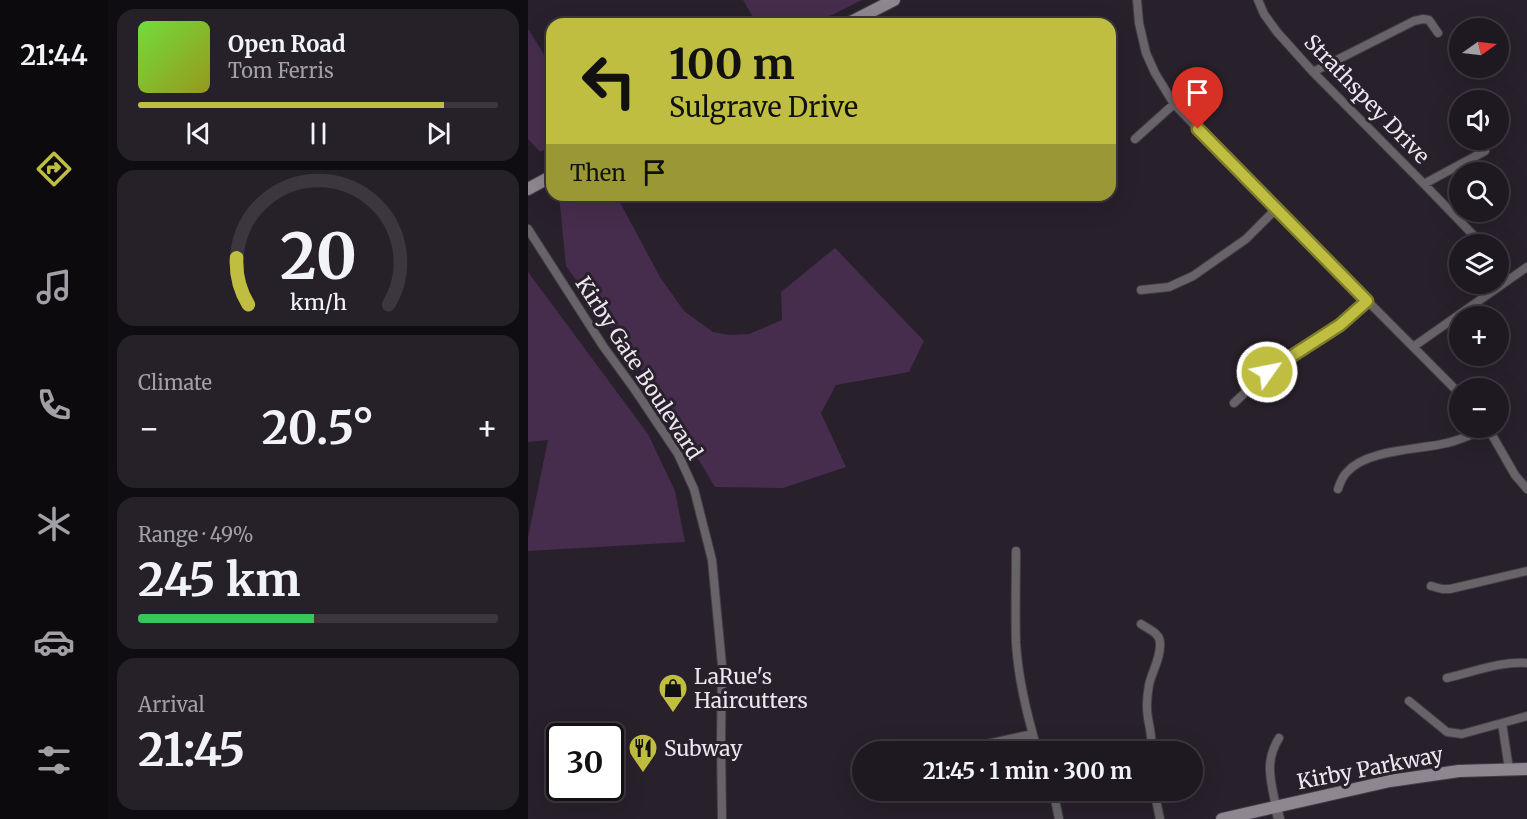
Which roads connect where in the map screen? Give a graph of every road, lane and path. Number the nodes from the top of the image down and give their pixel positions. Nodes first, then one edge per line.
1 (894, 0) edge
2 (1137, 0) edge
3 (1258, 0) edge
4 (860, 18) edge
5 (1437, 33) dead end
6 (1313, 72) junction
7 (1174, 104) junction
8 (1135, 139) dead end
9 (1485, 151) dead end
10 (546, 179) edge
11 (1424, 184) junction
12 (528, 189) edge
13 (1276, 209) junction
14 (528, 229) edge
15 (1472, 234) edge
16 (1527, 267) edge
17 (1509, 280) edge
18 (1141, 290) dead end
19 (1488, 294) edge
20 (1367, 301) junction
21 (1413, 347) junction
22 (1449, 383) edge
23 (1234, 403) dead end
24 (1463, 438) edge
25 (1493, 438) edge
26 (1338, 489) dead end
27 (1527, 489) edge
28 (1016, 551) dead end
29 (1527, 571) edge
30 (1431, 586) dead end
31 (1141, 624) dead end
32 (1527, 663) edge
33 (1447, 678) dead end
34 (1409, 701) dead end
35 (1527, 716) edge
36 (1502, 723) junction
37 (1032, 734) junction
38 (1279, 738) dead end
39 (1001, 741) edge
40 (1034, 741) edge
41 (1152, 741) edge
42 (1509, 769) junction
43 (1527, 769) edge
44 (1055, 801) edge
45 (1156, 801) edge
46 (1278, 813) edge
47 (722, 819) edge
48 (1059, 819) edge
49 (1160, 819) edge
50 (1222, 819) edge

1 - 4 main road
2 - 7 street
3 - 6 street, Strathspey Drive
5 - 6 street
6 - 11 street, Strathspey Drive
7 - 8 street
7 - 13 street
9 - 11 street
10 - 12 main road
11 - 15 street, Strathspey Drive
13 - 18 street
13 - 20 street
14 - 47 street, Kirby Gate Boulevard
16 - 17 street
19 - 21 street
20 - 21 street
20 - 23 street
21 - 22 street
24 - 26 street
25 - 27 street
28 - 37 street
29 - 30 street
31 - 41 street
32 - 33 street
34 - 36 street
35 - 36 street
36 - 42 street
37 - 39 street
37 - 40 street
38 - 46 street
42 - 43 main road, Kirby Parkway
42 - 46 main road, Kirby Parkway
44 - 48 street
45 - 49 street
46 - 50 main road, Kirby Parkway

